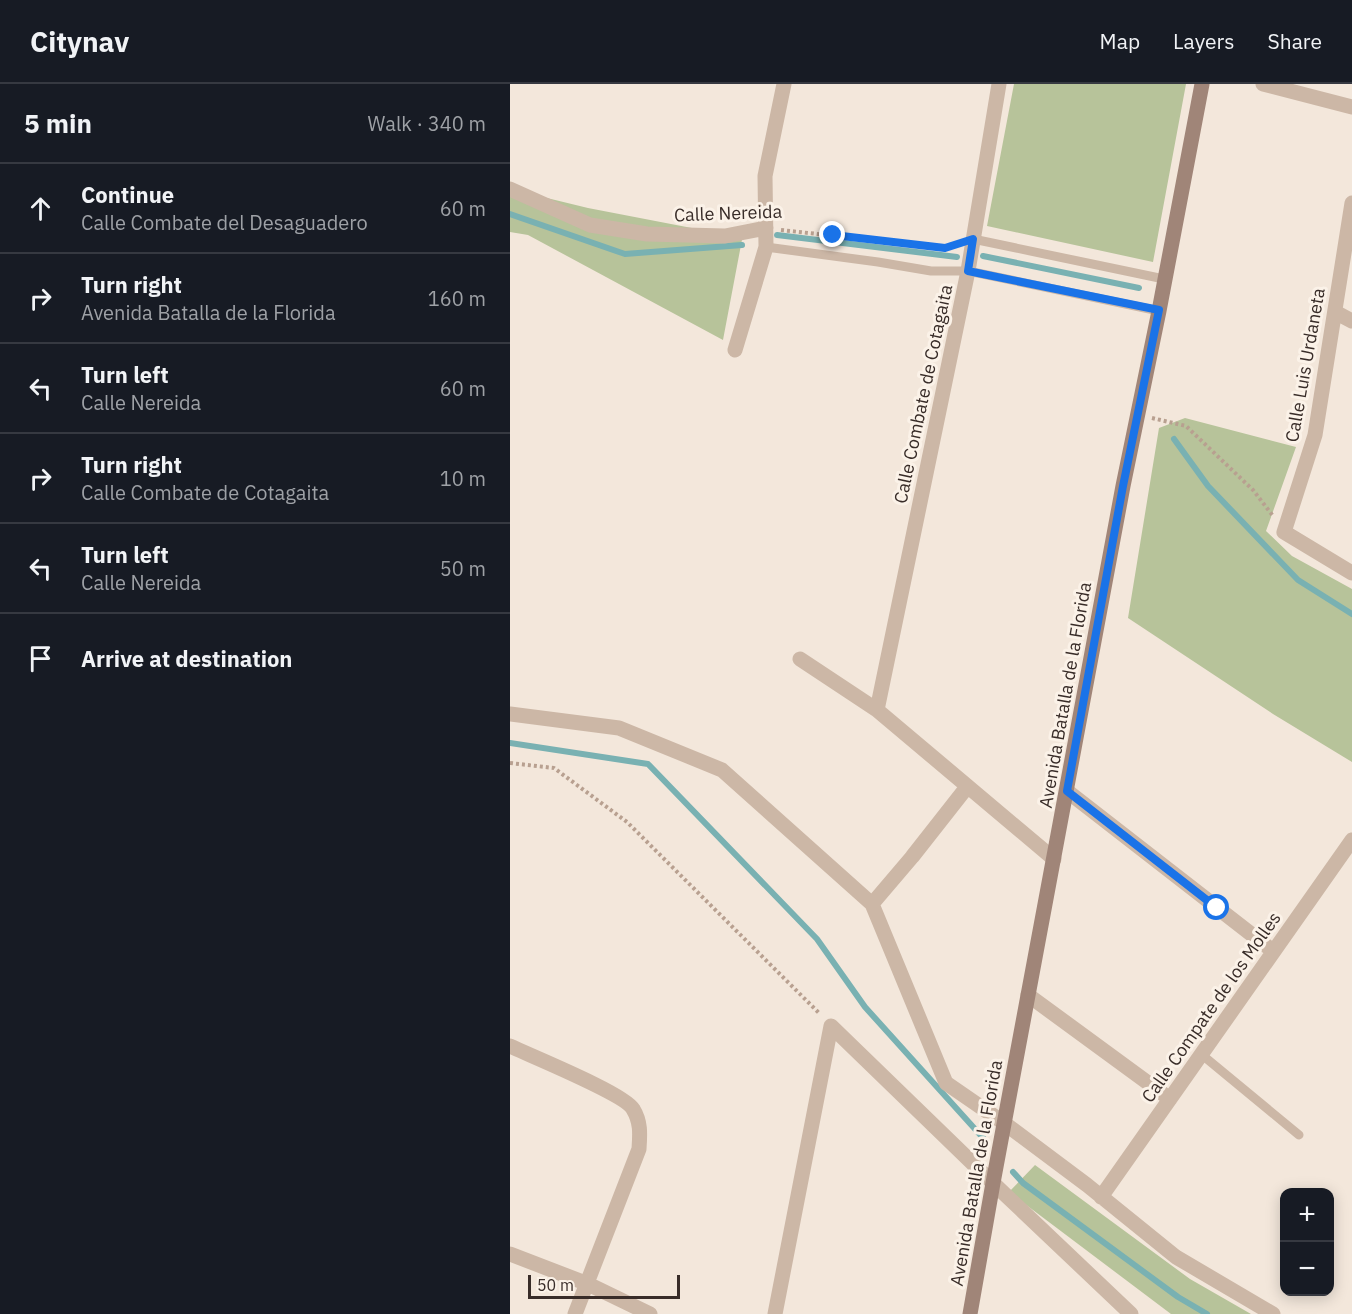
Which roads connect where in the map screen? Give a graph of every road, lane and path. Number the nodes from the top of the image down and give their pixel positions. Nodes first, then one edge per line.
1 (784, 84) edge
2 (999, 84) edge
3 (1202, 84) edge
4 (1263, 84) edge
5 (1352, 106) edge
6 (510, 189) edge
7 (1352, 203) edge
8 (766, 228) junction
9 (973, 239) junction
10 (766, 247) junction
11 (968, 271) junction
12 (1164, 279) junction
13 (1159, 310) junction
14 (1335, 312) junction
15 (1352, 321) edge
16 (735, 350) dead end
17 (1137, 415) junction
18 (1284, 532) junction
19 (1352, 573) edge
20 (800, 659) dead end
21 (877, 710) junction
22 (510, 714) edge
23 (510, 763) edge
24 (968, 787) junction
25 (1067, 791) junction
26 (1352, 840) edge
27 (1054, 859) junction
28 (872, 904) junction
29 (1273, 951) junction
30 (1028, 995) junction
31 (831, 1026) junction
32 (510, 1046) edge
33 (1201, 1054) junction
34 (1170, 1099) junction
35 (1004, 1123) junction
36 (1299, 1135) dead end
37 (993, 1184) junction
38 (1101, 1197) junction
39 (510, 1254) edge
40 (588, 1284) junction
41 (575, 1314) edge
42 (651, 1314) edge
43 (775, 1314) edge
44 (970, 1314) edge
45 (1131, 1314) edge
46 (1273, 1314) edge

1 - 8 street
2 - 9 street, Calle Combate de Cotagaita
3 - 12 street, Avenida Batalla de la Florida
4 - 5 street
6 - 8 street, Calle Nereida
7 - 14 street, Calle Luis Urdaneta
8 - 9 path, Calle Nereida
8 - 10 street
9 - 11 street, Calle Combate de Cotagaita
9 - 12 lane
10 - 11 lane, Calle Nereida
10 - 16 street
11 - 13 lane, Calle Nereida
11 - 21 street, Calle Combate de Cotagaita
12 - 13 street, Avenida Batalla de la Florida
13 - 17 street, Avenida Batalla de la Florida
14 - 15 street
14 - 18 street, Calle Luis Urdaneta
17 - 18 path
17 - 25 street, Avenida Batalla de la Florida
18 - 19 street
20 - 21 street
21 - 24 street
22 - 28 street
23 - 31 path
24 - 27 street
24 - 28 street
25 - 27 street, Avenida Batalla de la Florida
25 - 29 street
26 - 29 street, Calle Compate de los Molles
27 - 30 street, Avenida Batalla de la Florida
28 - 35 street
29 - 33 street, Calle Compate de los Molles
30 - 34 street
30 - 35 street, Avenida Batalla de la Florida
31 - 37 street
31 - 43 street
32 - 40 street
33 - 34 street, Calle Compate de los Molles
33 - 36 lane
34 - 38 street, Calle Compate de los Molles
35 - 37 street, Avenida Batalla de la Florida
35 - 38 street
37 - 44 street, Avenida Batalla de la Florida
37 - 45 street
38 - 46 street
39 - 40 street
40 - 41 street
40 - 42 street

